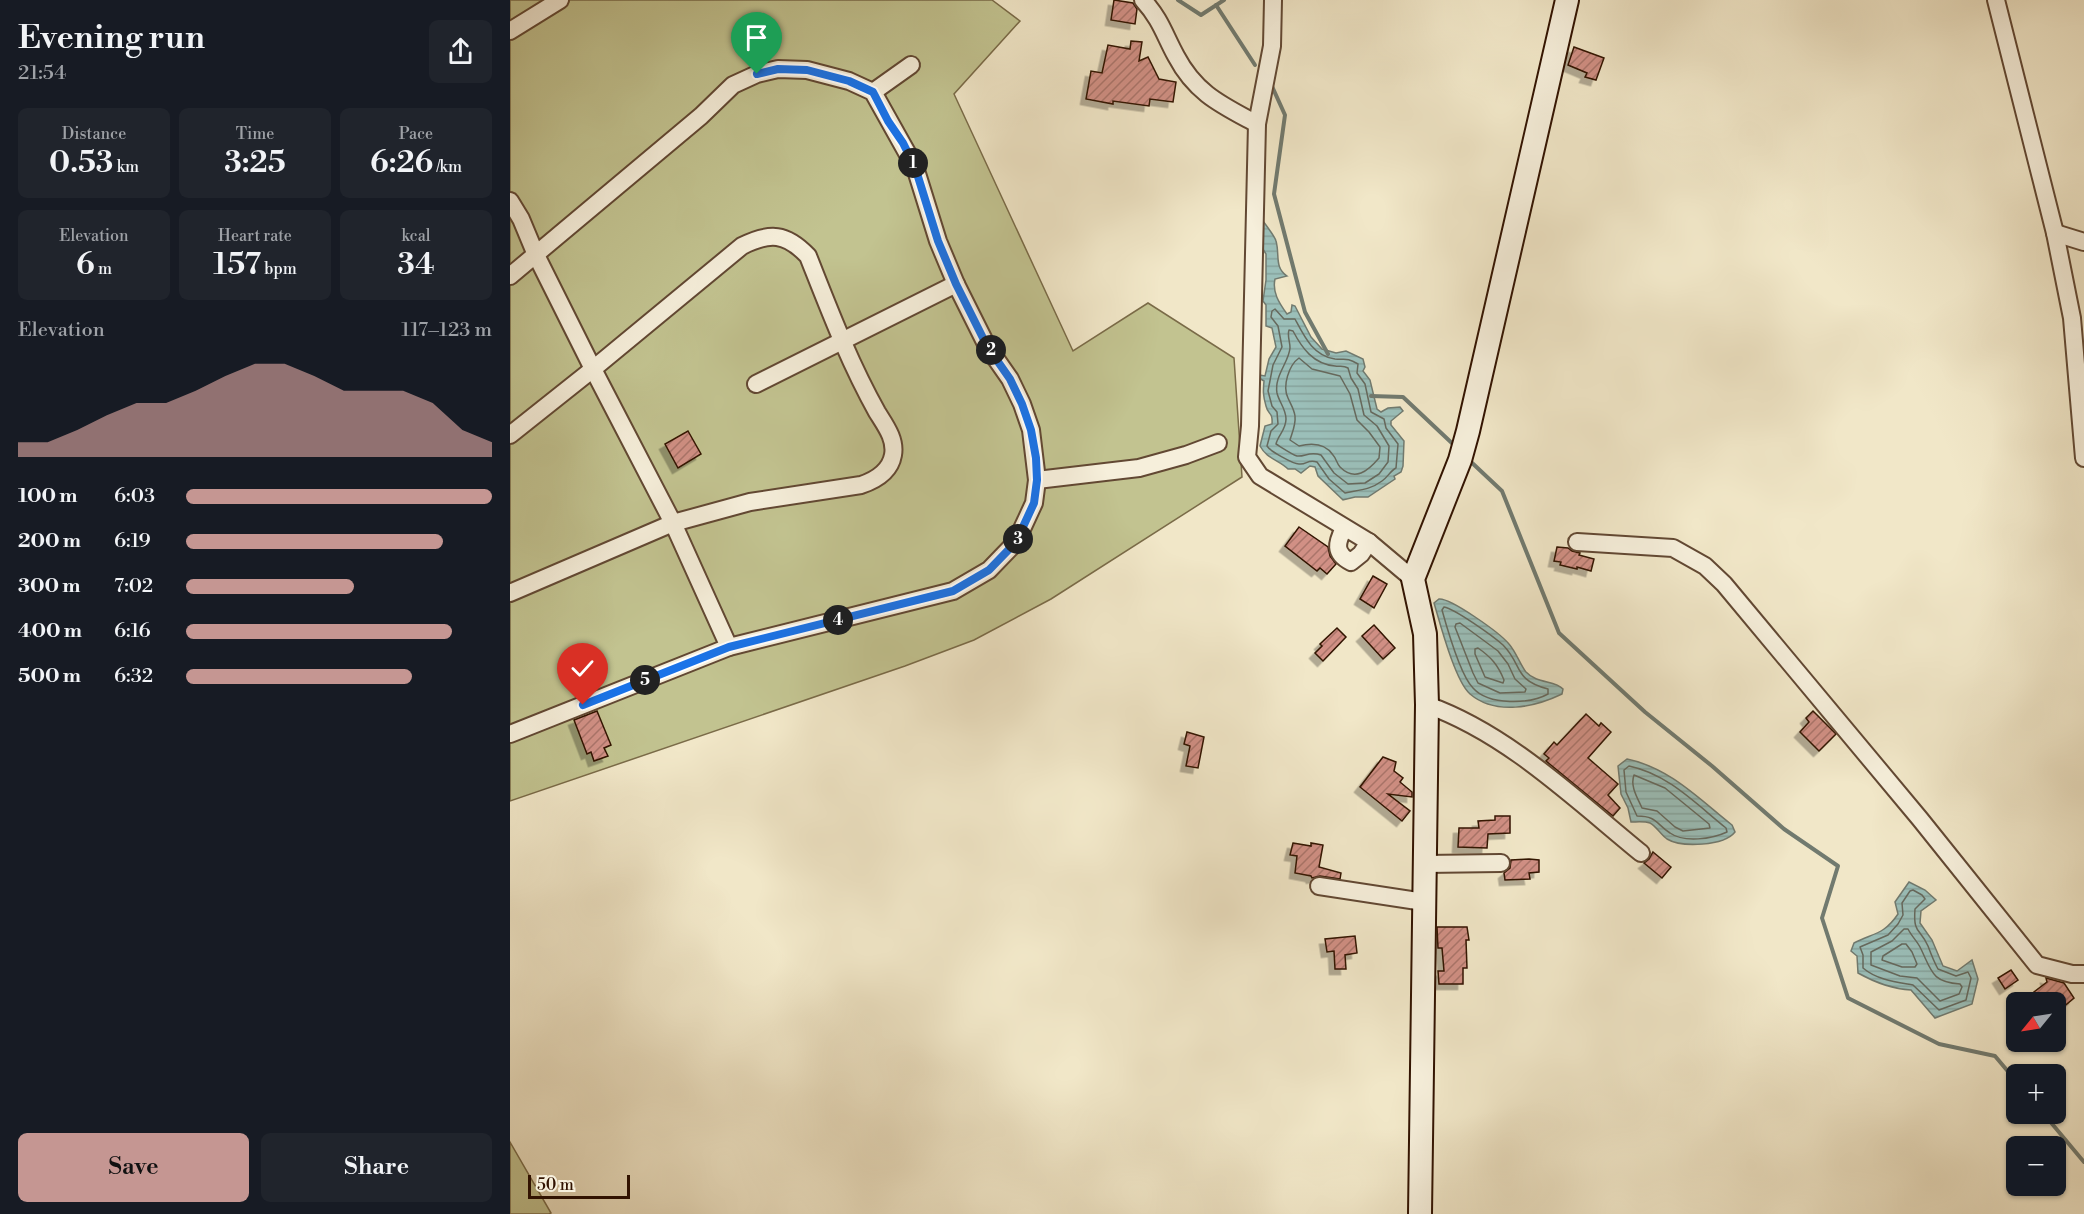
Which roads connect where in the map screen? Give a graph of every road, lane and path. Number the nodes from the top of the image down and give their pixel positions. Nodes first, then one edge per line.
1 (560, 0) edge
2 (1143, 0) edge
3 (1273, 0) edge
4 (1567, 0) edge
5 (1996, 0) edge
6 (510, 31) edge
7 (911, 65) dead end
8 (873, 92) junction
9 (1257, 124) junction
10 (510, 201) edge
11 (2055, 233) junction
12 (2084, 242) edge
13 (536, 255) junction
14 (510, 276) edge
15 (956, 284) junction
16 (842, 341) junction
17 (593, 369) junction
18 (756, 384) dead end
19 (510, 435) edge
20 (1218, 443) dead end
21 (2084, 458) edge
22 (1037, 480) junction
23 (672, 523) junction
24 (1344, 528) junction
25 (1369, 542) junction
26 (1576, 542) dead end
27 (1416, 574) junction
28 (510, 593) edge
29 (729, 647) junction
30 (1427, 705) junction
31 (510, 734) edge
32 (1641, 853) dead end
33 (1501, 863) dead end
34 (1425, 864) junction
35 (1318, 886) dead end
36 (1424, 902) junction
37 (2084, 974) edge
38 (1420, 1214) edge

1 - 6 street
2 - 9 street
3 - 9 street
4 - 27 street
5 - 11 street
7 - 8 street
8 - 13 street
8 - 15 street
9 - 24 street
10 - 13 street
11 - 12 street
11 - 21 street
13 - 14 street
13 - 17 street
15 - 16 street
15 - 22 street
16 - 17 street
16 - 18 street
16 - 23 street
17 - 19 street
17 - 23 street
20 - 22 street
22 - 29 street
23 - 28 street
23 - 29 street
24 - 25 street
24 - 25 street
25 - 27 street
26 - 37 street
27 - 30 street
29 - 31 street
30 - 32 street
30 - 34 street
33 - 34 street
34 - 36 street
35 - 36 street
36 - 38 street

